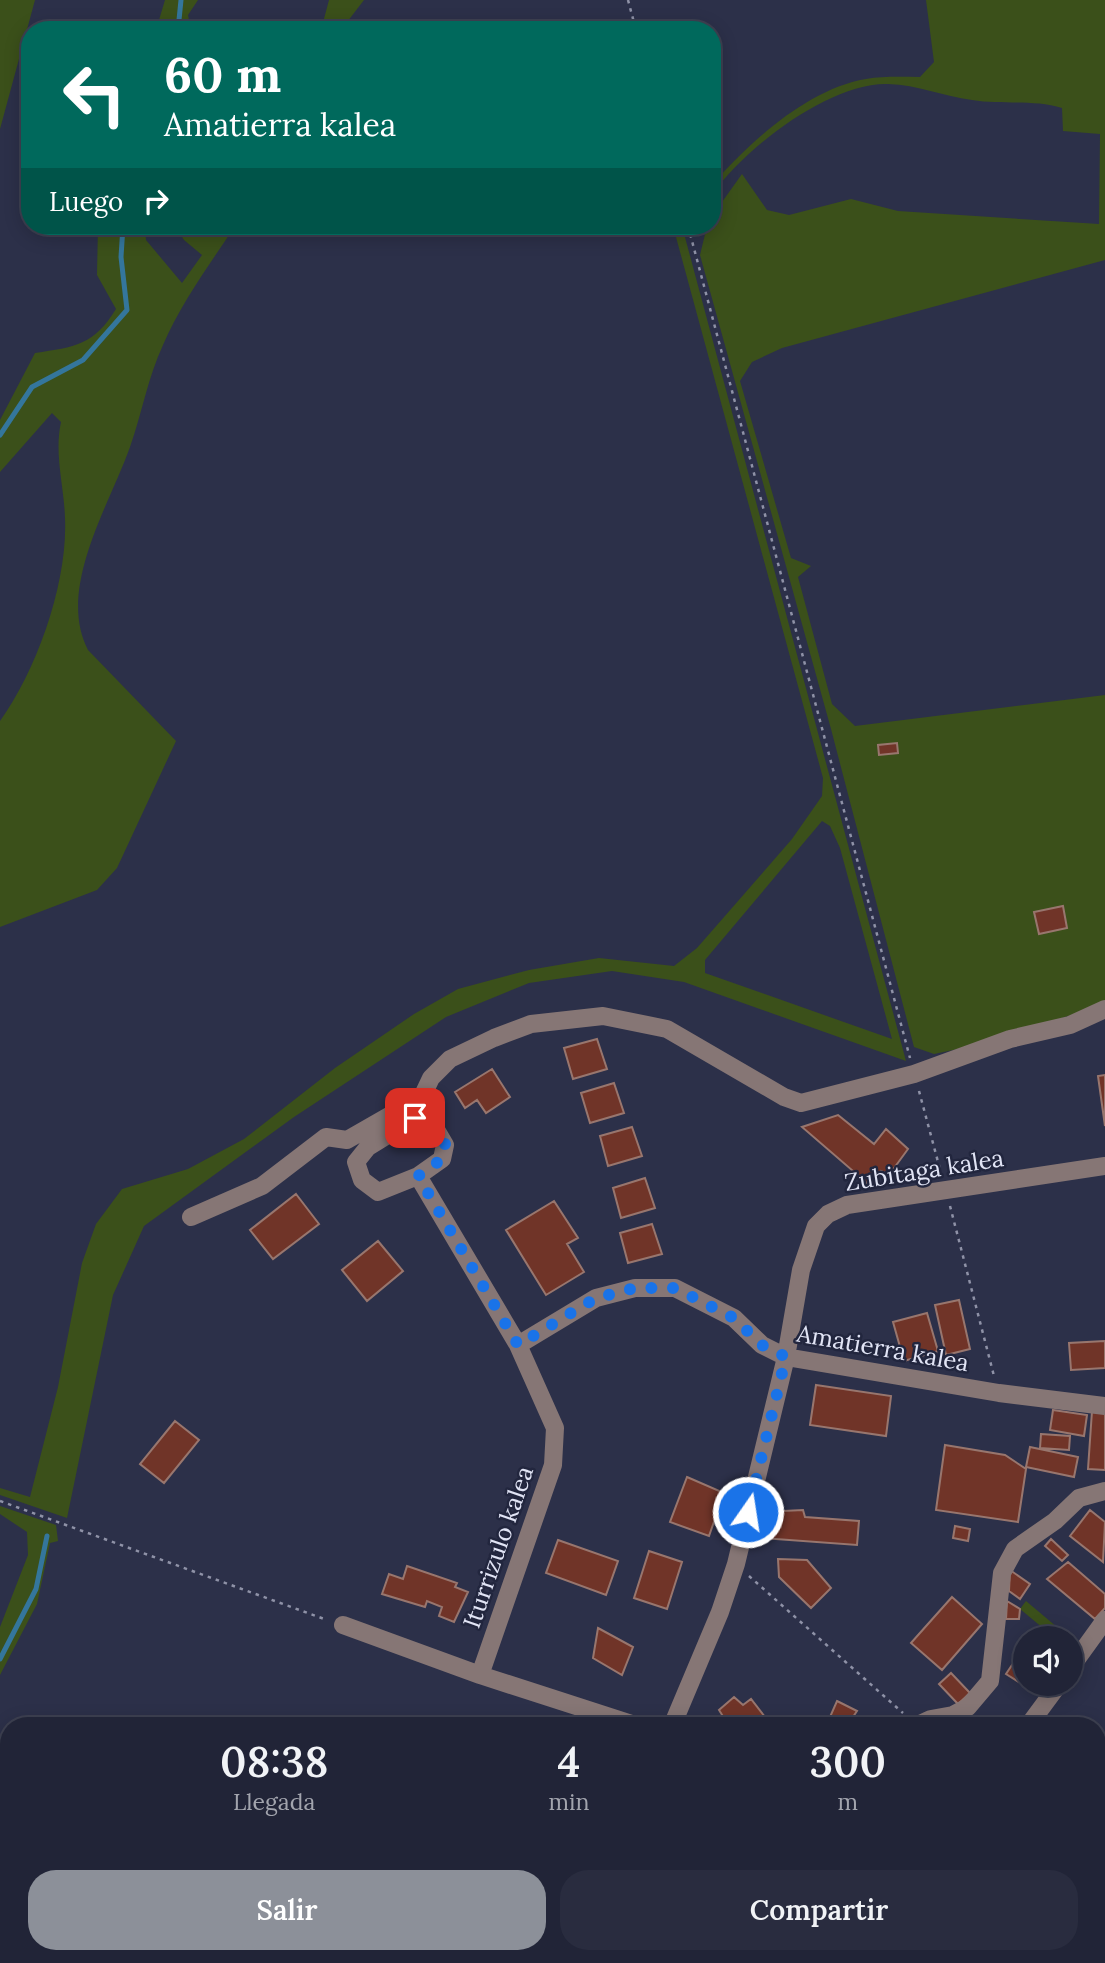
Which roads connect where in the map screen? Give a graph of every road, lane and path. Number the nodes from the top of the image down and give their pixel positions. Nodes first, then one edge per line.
1 (628, 0) edge
2 (634, 21) edge
3 (690, 235) edge
4 (1105, 1009) edge
5 (914, 1073) junction
6 (1105, 1166) edge
7 (418, 1176) junction
8 (946, 1191) junction
9 (191, 1217) dead end
10 (518, 1345) junction
11 (786, 1357) junction
12 (999, 1393) junction
13 (1105, 1406) edge
14 (1105, 1491) edge
15 (0, 1501) edge
16 (736, 1564) junction
17 (1105, 1620) edge
18 (343, 1625) joint
19 (1083, 1650) edge
20 (480, 1675) junction
21 (1050, 1696) edge
22 (610, 1717) edge
23 (676, 1717) edge
24 (907, 1717) edge
25 (946, 1717) edge
26 (1035, 1717) edge

1 - 2 path
3 - 5 path
4 - 5 street
5 - 8 path
5 - 9 street
6 - 8 street, Zubitaga kalea
7 - 7 street
7 - 10 street, Iturrizulo kalea
8 - 11 street, Zubitaga kalea
8 - 12 path
10 - 11 street, Amatierra kalea
10 - 20 street, Iturrizulo kalea
11 - 12 street, Amatierra kalea
11 - 16 street, Zubitaga kalea
12 - 13 street, Amatierra kalea
14 - 25 street
15 - 18 path
16 - 23 street, Zubitaga kalea
16 - 24 path
17 - 19 street
18 - 20 street
20 - 22 street
21 - 26 street

